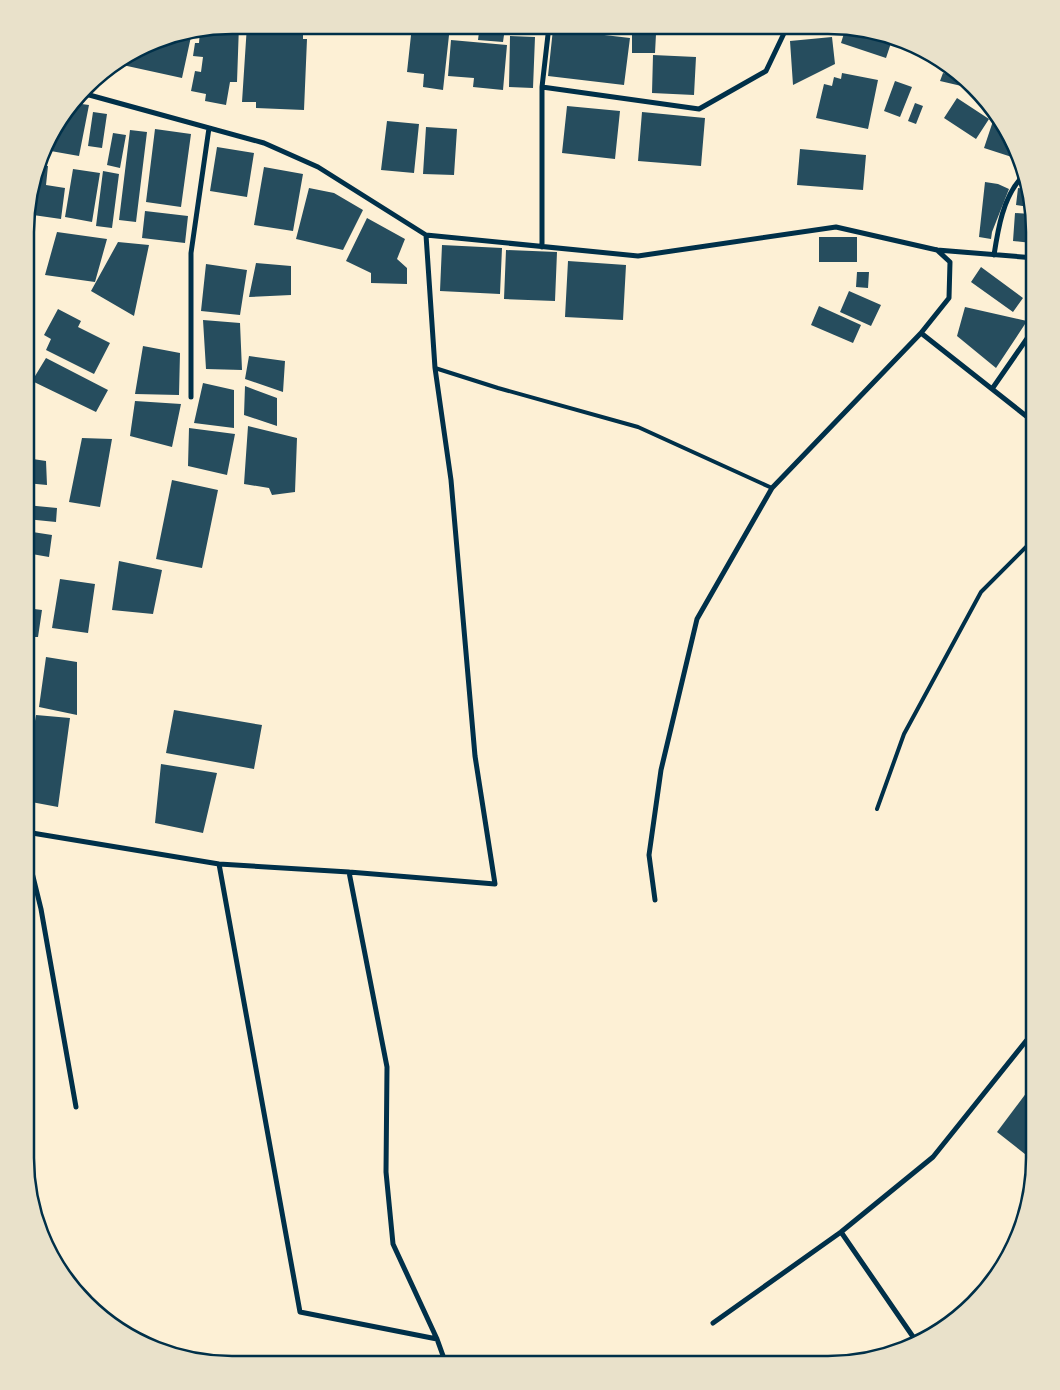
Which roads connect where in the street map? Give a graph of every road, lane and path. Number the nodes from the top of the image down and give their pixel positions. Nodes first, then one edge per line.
1 (548, 34) edge
2 (784, 34) edge
3 (542, 87) junction
4 (89, 95) edge
5 (208, 128) junction
6 (1019, 180) edge
7 (426, 235) junction
8 (542, 247) junction
9 (937, 250) junction
10 (994, 255) junction
11 (1026, 257) edge
12 (921, 333) junction
13 (1026, 340) edge
14 (435, 368) junction
15 (992, 389) junction
16 (191, 397) dead end
17 (1026, 416) edge
18 (772, 488) junction
19 (1026, 547) edge
20 (877, 809) dead end
21 (34, 833) edge
22 (219, 864) junction
23 (349, 872) junction
24 (34, 880) edge
25 (655, 900) dead end
26 (1026, 1041) edge
27 (76, 1107) dead end
28 (841, 1232) junction
29 (712, 1323) dead end
30 (913, 1337) edge
31 (437, 1339) junction
32 (443, 1356) edge

1 - 3 street
2 - 3 street
3 - 8 street
4 - 5 street
5 - 7 street
5 - 16 street
6 - 10 street
7 - 8 street
7 - 14 street
8 - 9 street
9 - 10 street
9 - 12 street
10 - 11 street
12 - 15 street
12 - 18 street
13 - 15 street
14 - 18 lane
14 - 23 street
15 - 17 street
18 - 25 street
19 - 20 lane
21 - 22 street
22 - 23 street
22 - 31 street
23 - 31 street
24 - 27 street
26 - 28 street
28 - 29 street
28 - 30 street
31 - 32 street

